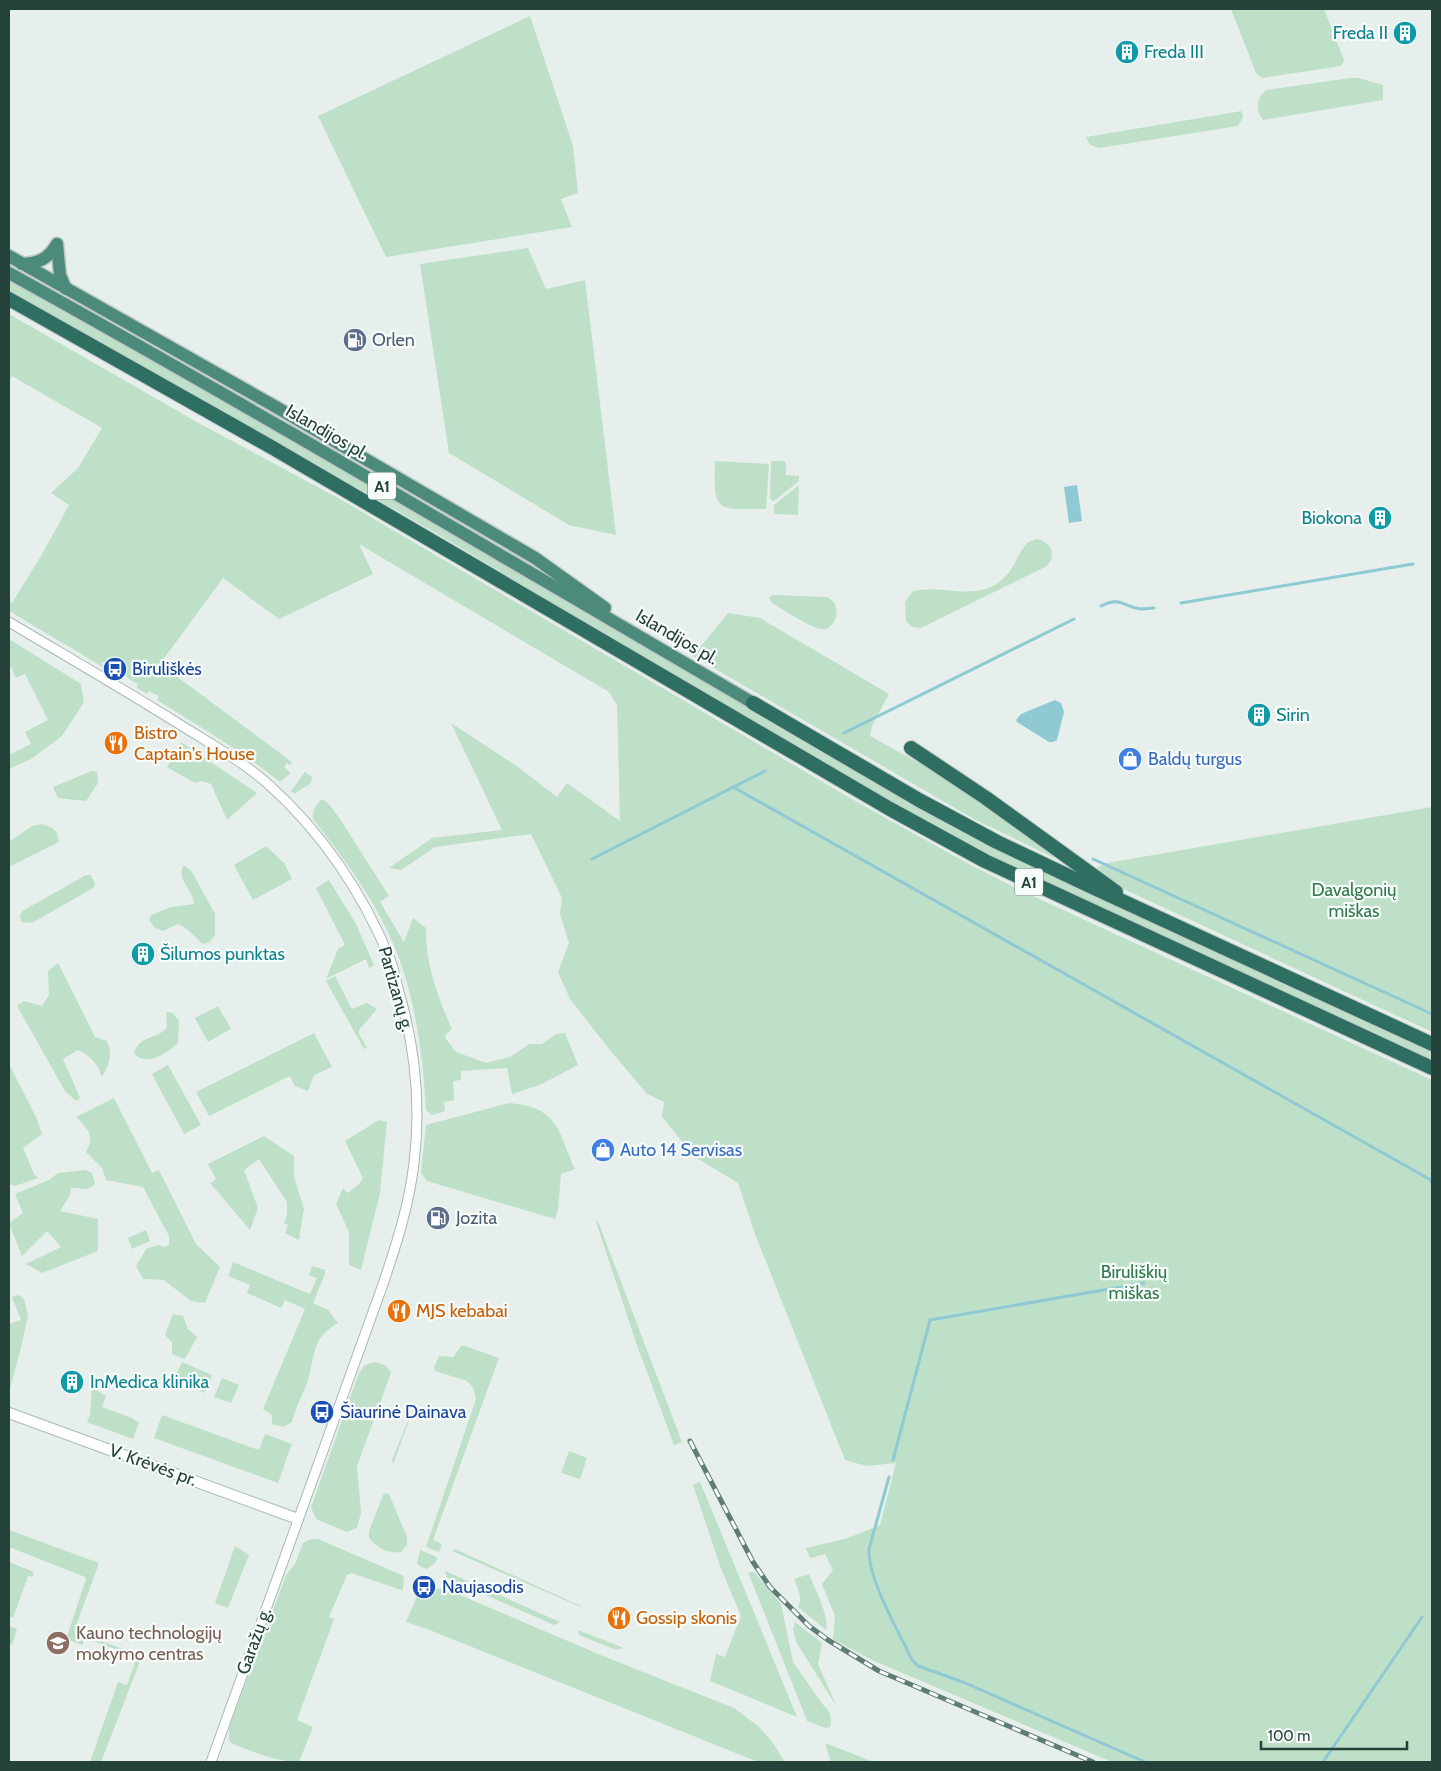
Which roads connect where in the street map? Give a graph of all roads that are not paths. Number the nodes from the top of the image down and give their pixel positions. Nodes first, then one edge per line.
1 (9, 256) edge
2 (22, 264) junction
3 (9, 273) edge
4 (66, 288) junction
5 (9, 299) edge
6 (9, 622) edge
7 (667, 653) junction
8 (753, 703) joint
9 (911, 748) dead end
10 (1140, 910) junction
11 (1432, 1044) edge
12 (1432, 1068) edge
13 (9, 1413) edge
14 (298, 1519) junction
15 (211, 1762) edge

1 - 2 highway
2 - 4 highway
2 - 4 highway
3 - 7 highway, Islandijos pl. / A1
4 - 7 highway
5 - 12 highway, A1
6 - 14 street, Partizanų g.
7 - 8 highway, Islandijos pl. / A1
8 - 10 highway, A1
9 - 10 highway
10 - 11 highway, A1
13 - 14 main road, V. Krėvės pr.
14 - 15 street, Garažų g.

